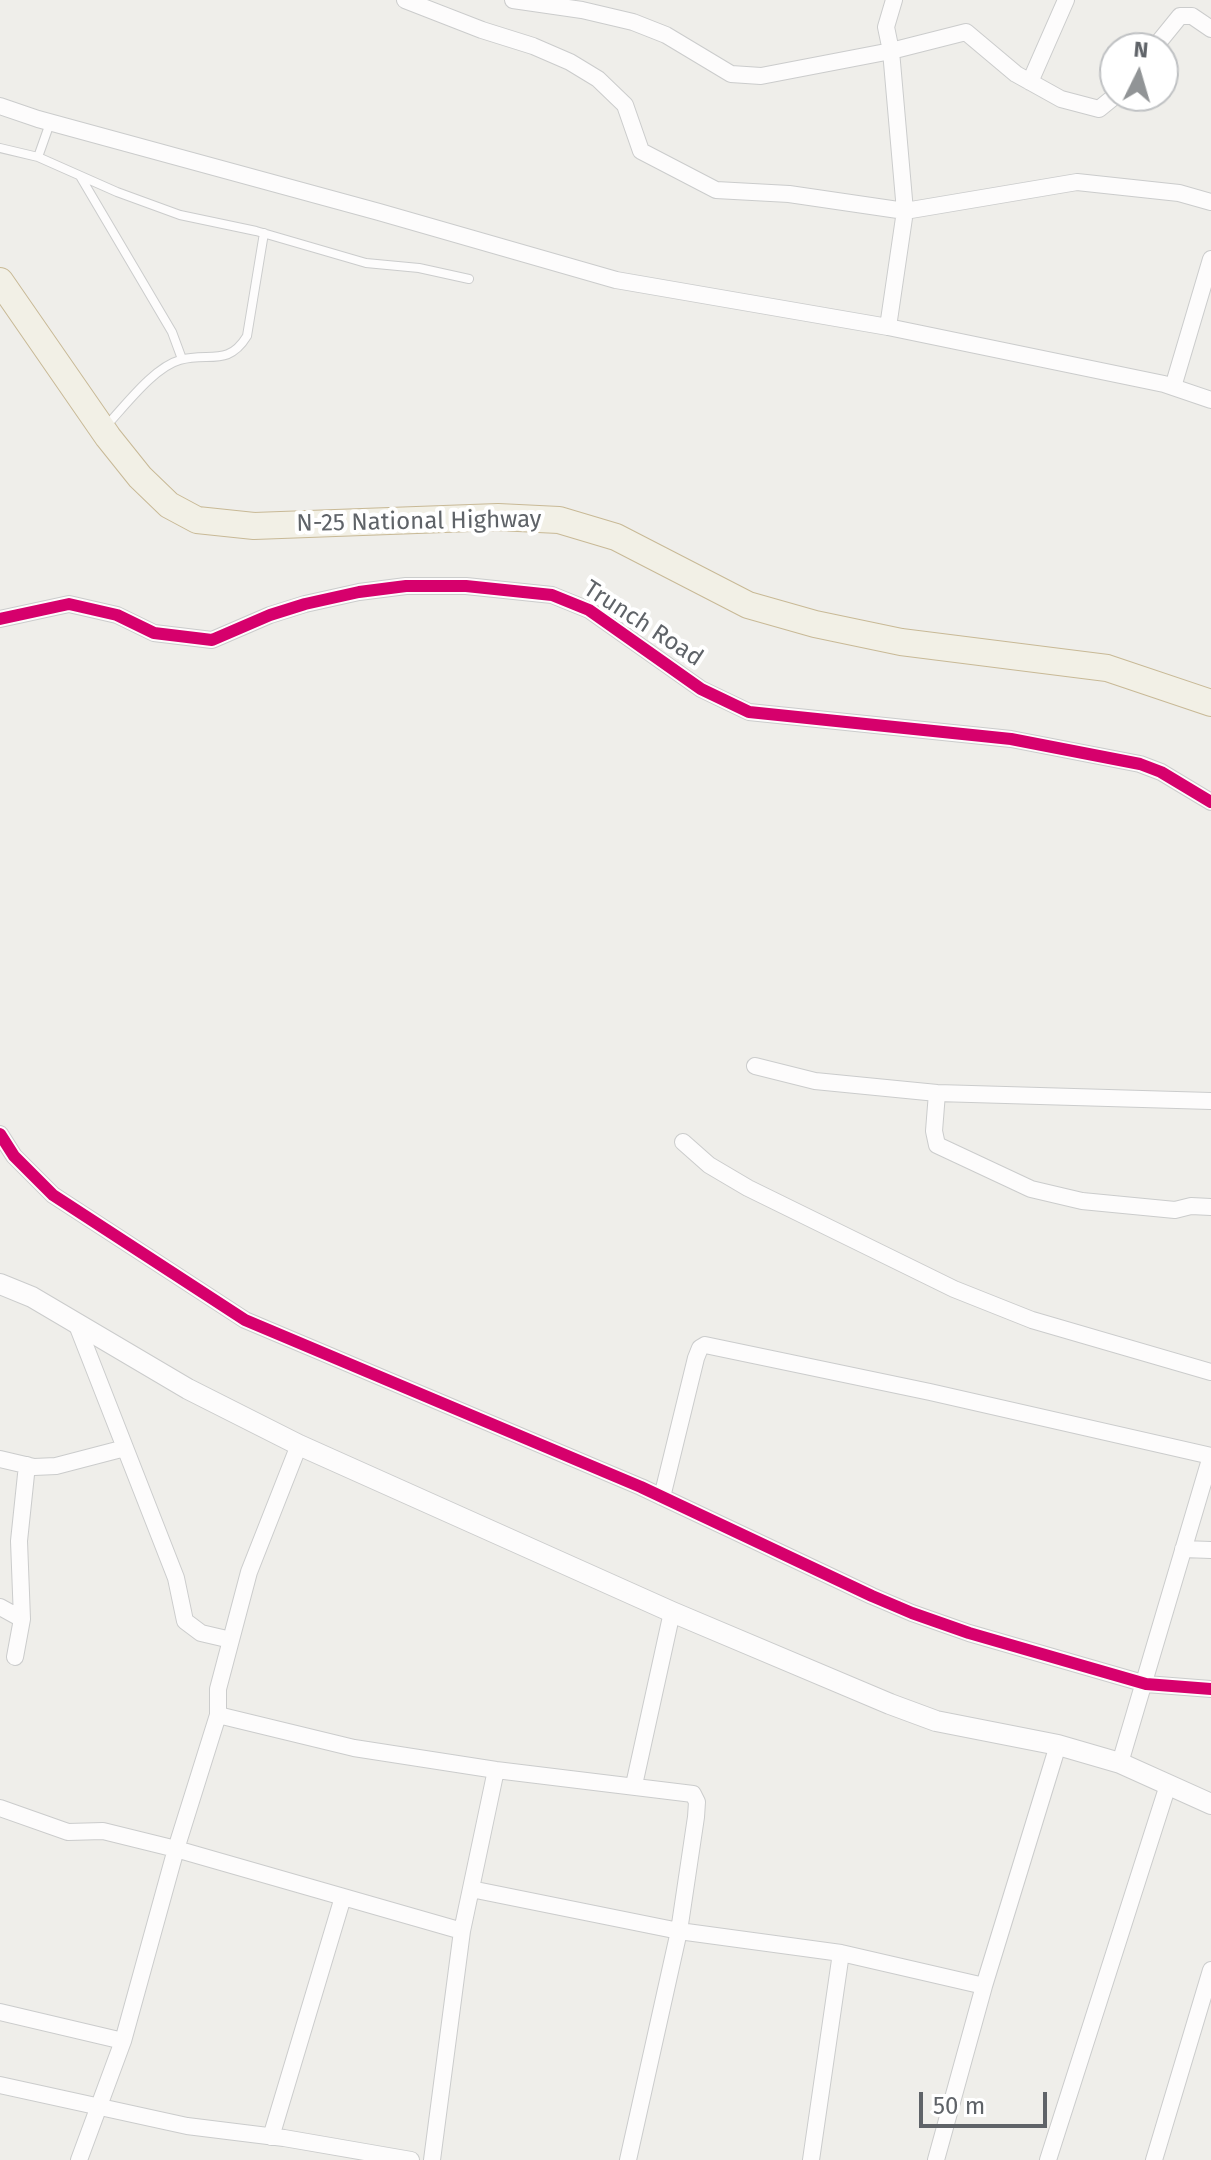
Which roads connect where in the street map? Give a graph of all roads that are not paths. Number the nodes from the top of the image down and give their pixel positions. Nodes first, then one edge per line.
1 (405, 0) edge
2 (513, 0) edge
3 (894, 0) edge
4 (1066, 0) edge
5 (1211, 29) edge
6 (1167, 32) edge
7 (891, 51) junction
8 (1030, 82) junction
9 (0, 106) edge
10 (1099, 109) edge
11 (51, 122) junction
12 (0, 148) edge
13 (38, 157) junction
14 (80, 175) junction
15 (1211, 202) edge
16 (905, 211) junction
17 (264, 233) junction
18 (1211, 259) edge
19 (469, 279) dead end
20 (0, 281) edge
21 (888, 327) junction
22 (182, 359) junction
23 (1173, 387) junction
24 (1211, 400) edge
25 (103, 429) junction
26 (0, 619) edge
27 (1211, 703) edge
28 (1211, 802) edge
29 (755, 1066) dead end
30 (937, 1093) junction
31 (1211, 1101) edge
32 (0, 1134) edge
33 (683, 1142) dead end
34 (1211, 1207) edge
35 (0, 1284) edge
36 (77, 1325) junction
37 (1211, 1372) edge
38 (299, 1445) junction
39 (125, 1448) junction
40 (1211, 1456) edge
41 (0, 1459) edge
42 (27, 1465) junction
43 (662, 1497) junction
44 (1183, 1549) junction
45 (1211, 1550) edge
46 (0, 1607) edge
47 (672, 1612) junction
48 (22, 1619) junction
49 (231, 1640) junction
50 (15, 1657) dead end
51 (1146, 1684) junction
52 (1211, 1689) edge
53 (218, 1715) junction
54 (1058, 1745) junction
55 (1120, 1763) junction
56 (496, 1770) junction
57 (634, 1785) junction
58 (1168, 1785) junction
59 (1211, 1804) edge
60 (0, 1808) edge
61 (176, 1849) junction
62 (471, 1889) junction
63 (343, 1897) junction
64 (462, 1931) junction
65 (679, 1931) junction
66 (841, 1953) junction
67 (1211, 1970) edge
68 (984, 1986) junction
69 (0, 2012) edge
70 (123, 2041) junction
71 (0, 2085) edge
72 (101, 2105) junction
73 (271, 2137) junction
74 (79, 2160) edge
75 (411, 2160) edge
76 (432, 2160) edge
77 (628, 2160) edge
78 (811, 2160) edge
79 (936, 2160) edge
80 (1048, 2160) edge
81 (1154, 2160) edge

1 - 16 street
2 - 7 street
3 - 7 street
4 - 8 street
5 - 6 street
7 - 8 street
7 - 16 street
8 - 10 street
9 - 11 street
11 - 13 lane
11 - 21 street
12 - 13 lane
13 - 14 lane
14 - 17 lane
14 - 22 lane
15 - 16 street
16 - 21 street
17 - 19 lane
17 - 22 lane
18 - 23 street
20 - 25 highway, N-25 National Highway
21 - 23 street
22 - 25 lane
23 - 24 street
25 - 27 highway, N-25 National Highway
26 - 28 street, Trunch Road
29 - 30 street
30 - 31 street
30 - 34 street
32 - 43 street
33 - 37 street
35 - 36 street
36 - 38 street
36 - 39 street
38 - 47 street
38 - 49 street
39 - 42 street
39 - 49 street
40 - 43 street
40 - 44 street
41 - 42 street
42 - 48 street
43 - 51 street
44 - 45 street
44 - 51 street
46 - 48 street
47 - 54 street
47 - 57 street
48 - 50 street
49 - 53 street
51 - 52 street
51 - 55 street
53 - 56 street
53 - 61 street
54 - 55 street
54 - 68 street
55 - 58 street
56 - 57 street
56 - 62 street
57 - 65 street
58 - 59 street
58 - 80 street
60 - 61 street
61 - 63 street
61 - 70 street
62 - 64 street
62 - 65 street
63 - 64 street
63 - 73 street
64 - 76 street
65 - 66 street
65 - 77 street
66 - 68 street
66 - 78 street
67 - 81 street
68 - 79 street
69 - 70 street
70 - 72 street
71 - 72 street
72 - 73 street
72 - 74 street
73 - 75 street

